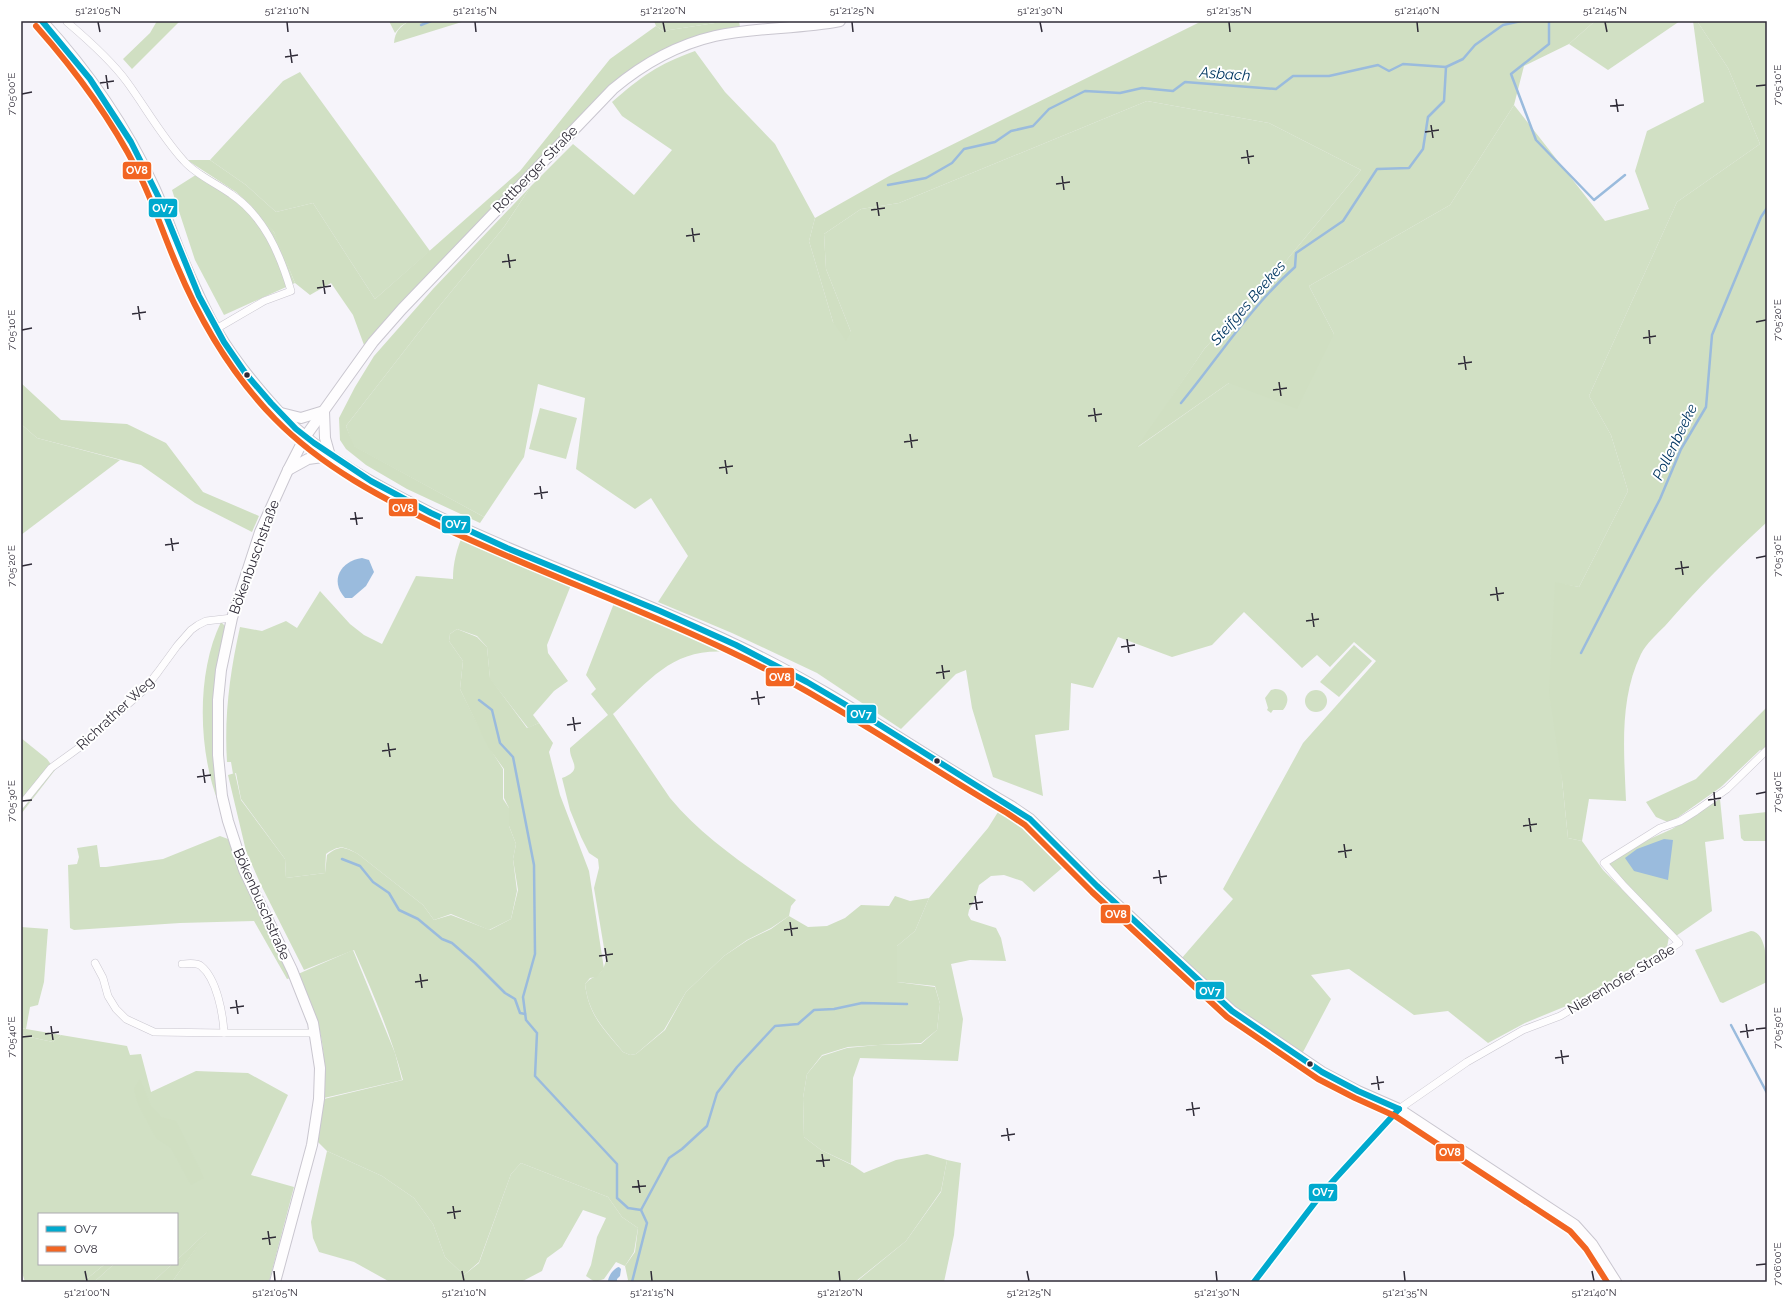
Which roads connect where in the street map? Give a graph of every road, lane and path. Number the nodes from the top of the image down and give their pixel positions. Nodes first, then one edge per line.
1 (42, 21) edge
2 (840, 21) edge
3 (67, 22) edge
4 (216, 329) junction
5 (324, 411) junction
6 (281, 413) junction
7 (306, 437) junction
8 (330, 456) junction
9 (288, 470) junction
10 (232, 618) junction
11 (1767, 750) edge
12 (21, 805) edge
13 (95, 963) dead end
14 (182, 964) dead end
15 (224, 1033) junction
16 (315, 1033) junction
17 (1399, 1109) junction
18 (275, 1282) edge
19 (1254, 1282) edge
20 (1616, 1282) edge

1 - 4 main road
2 - 5 main road, Rottberger Straße
3 - 4 street
4 - 6 main road
5 - 6 main road
5 - 7 main road, Rottberger Straße
5 - 8 main road
6 - 7 main road
7 - 8 main road
7 - 9 main road, Bökenbuschstraße
8 - 9 main road
8 - 17 main road
9 - 10 main road, Bökenbuschstraße
10 - 12 street, Richrather Weg
10 - 16 main road, Bökenbuschstraße
11 - 17 street, Nierenhofer Straße
13 - 15 street
14 - 15 street
15 - 16 street
16 - 18 main road, Bökenbuschstraße
17 - 19 street
17 - 20 main road

